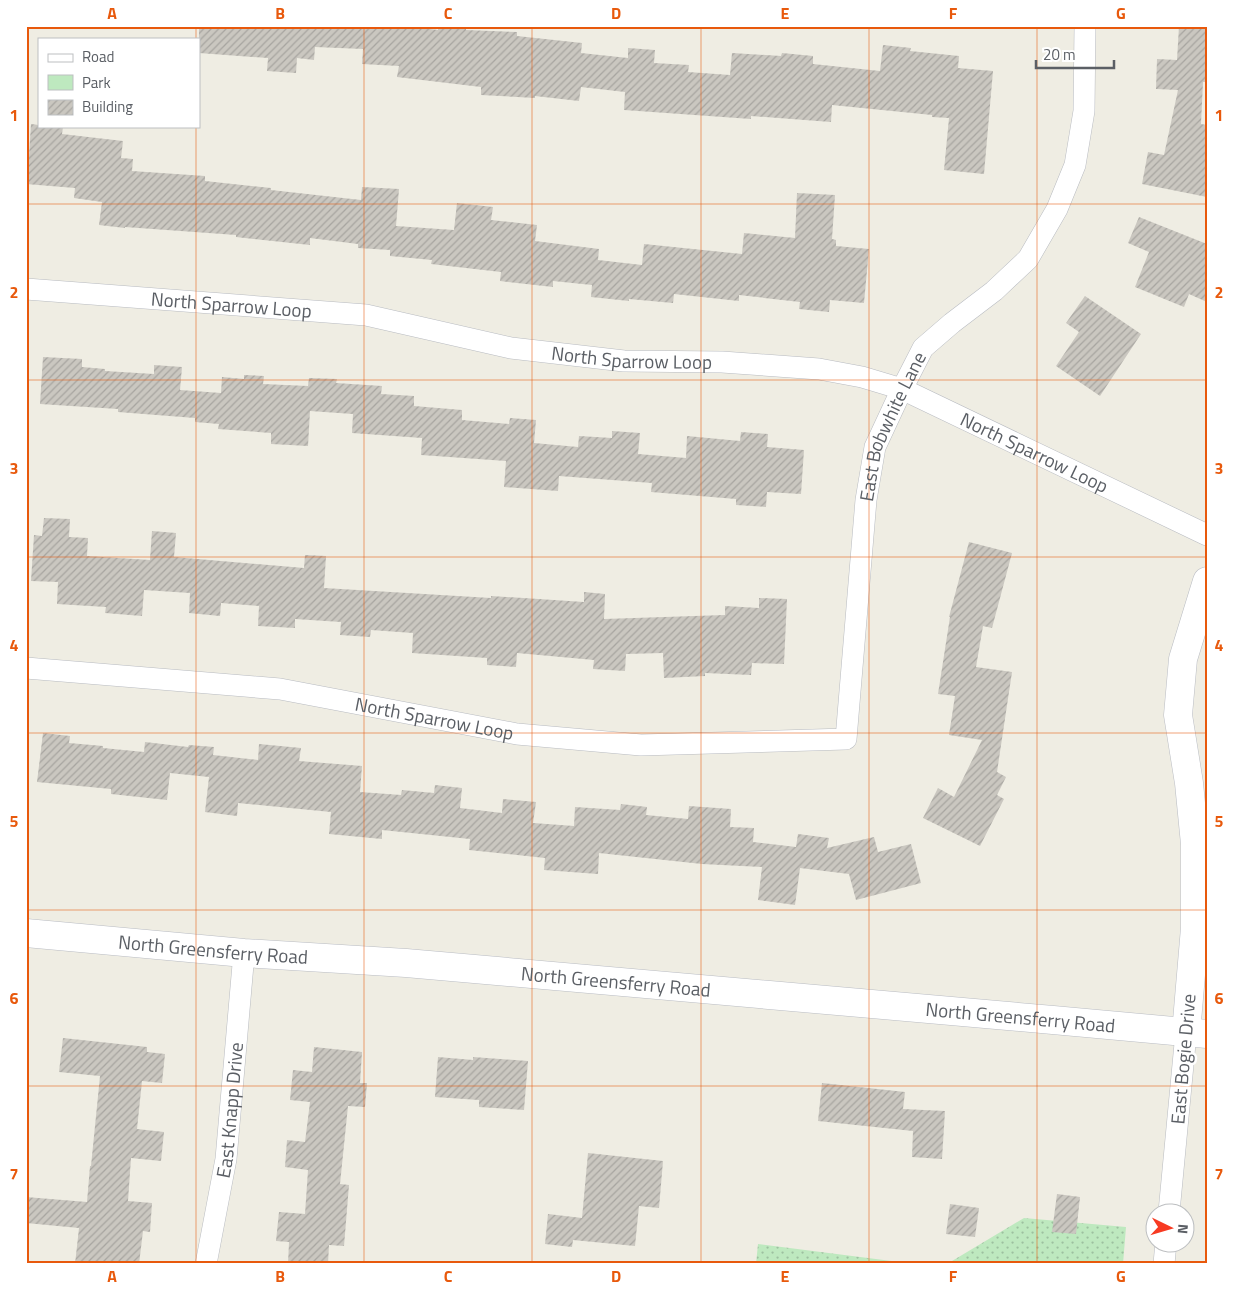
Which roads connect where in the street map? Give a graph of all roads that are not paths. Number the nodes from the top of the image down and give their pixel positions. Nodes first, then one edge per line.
1 (1085, 26) edge
2 (26, 289) edge
3 (902, 389) junction
4 (1207, 535) edge
5 (1207, 581) edge
6 (26, 668) edge
7 (846, 739) joint
8 (26, 933) edge
9 (244, 954) junction
10 (1196, 1034) edge
11 (1171, 1202) edge
12 (206, 1264) edge

1 - 3 street, East Bobwhite Lane
2 - 3 street, North Sparrow Loop
3 - 4 street, North Sparrow Loop
3 - 7 street, East Bobwhite Lane
5 - 10 main road, East Bogie Drive
6 - 7 street, North Sparrow Loop
8 - 9 main road, North Greensferry Road
9 - 10 main road, North Greensferry Road
9 - 12 street, East Knapp Drive
10 - 11 street, East Bogie Drive

